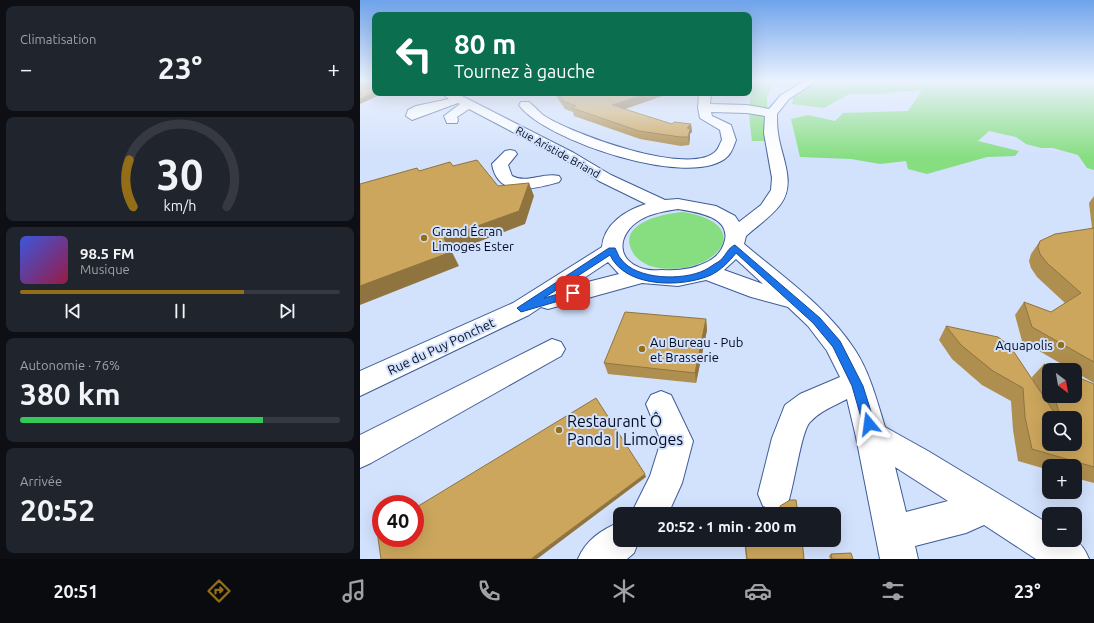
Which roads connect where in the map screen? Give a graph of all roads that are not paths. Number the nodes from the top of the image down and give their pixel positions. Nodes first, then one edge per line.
1 (460, 106) edge
2 (472, 106) edge
3 (529, 106) edge
4 (778, 106) edge
5 (704, 108) joint
6 (774, 111) junction
7 (452, 120) dead end
8 (530, 136) junction
9 (605, 178) junction
10 (553, 179) dead end
11 (514, 184) junction
12 (497, 189) edge
13 (662, 206) junction
14 (722, 215) junction
15 (758, 215) junction
16 (630, 218) junction
17 (736, 241) junction
18 (612, 250) junction
19 (707, 272) junction
20 (641, 276) junction
21 (796, 301) junction
22 (521, 308) junction
23 (552, 349) dead end
24 (360, 384) edge
25 (858, 386) junction
26 (660, 404) dead end
27 (872, 437) junction
28 (360, 452) edge
29 (775, 494) dead end
30 (986, 506) junction
31 (653, 507) edge
32 (613, 546) edge
33 (896, 546) edge
34 (597, 559) edge
35 (1070, 559) edge

1 - 7 street
2 - 8 street, Rue Aristide Briand
3 - 5 street
4 - 6 street
5 - 6 street
6 - 15 street
8 - 9 street, Rue Aristide Briand
8 - 11 street
9 - 13 street, Rue Aristide Briand
9 - 16 street, Rue Aristide Briand
10 - 11 street
11 - 12 street
13 - 14 street
13 - 16 street
14 - 15 street
14 - 17 street
15 - 17 street
16 - 18 street
17 - 19 street
17 - 21 street
18 - 20 street
18 - 22 street, Rue du Puy Ponchet
19 - 20 street
19 - 21 street
20 - 22 street, Rue du Puy Ponchet
21 - 25 street
22 - 24 street, Rue du Puy Ponchet
23 - 28 street
25 - 27 street
25 - 29 street
26 - 31 street
27 - 30 street
27 - 33 street
30 - 33 street
30 - 35 street
32 - 34 street

